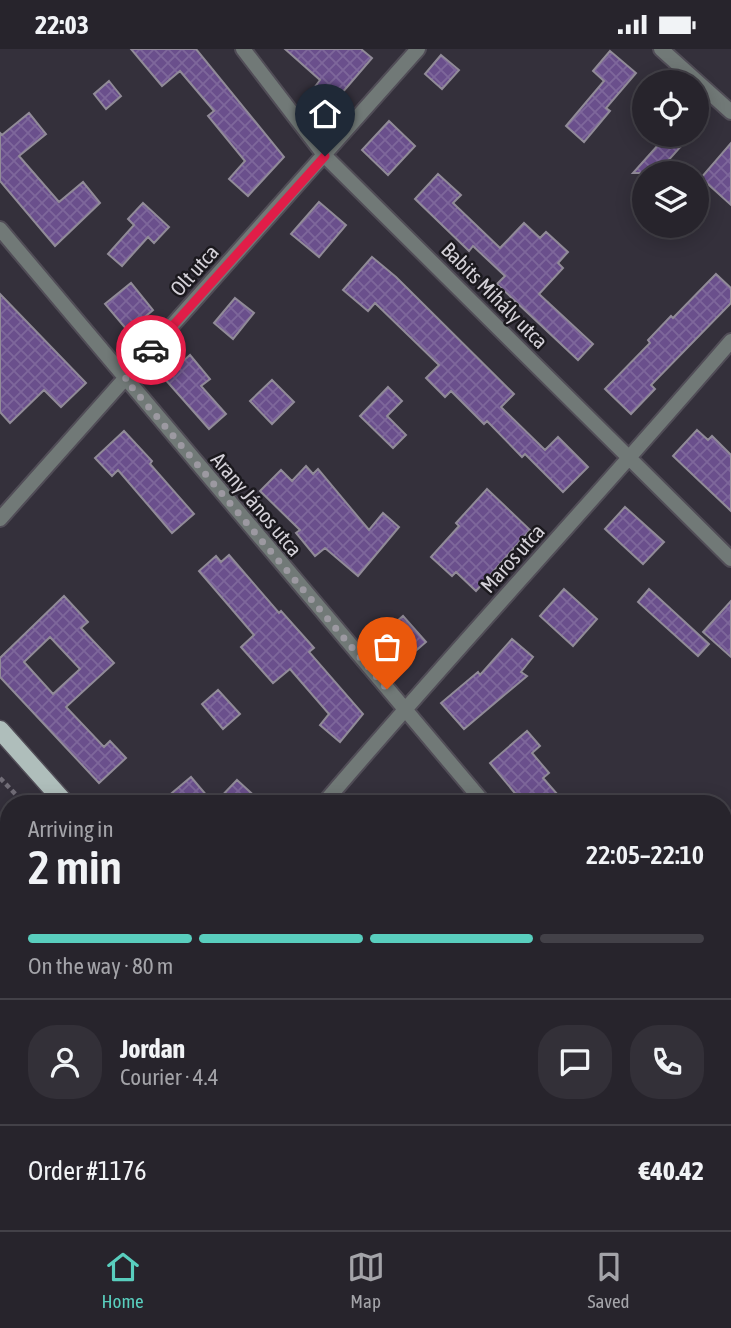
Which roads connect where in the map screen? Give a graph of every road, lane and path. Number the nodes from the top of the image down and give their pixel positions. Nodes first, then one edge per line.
1 (243, 49) edge
2 (418, 49) edge
3 (661, 49) edge
4 (731, 111) edge
5 (325, 156) junction
6 (0, 229) edge
7 (731, 341) edge
8 (125, 379) junction
9 (630, 459) junction
10 (0, 519) edge
11 (731, 559) edge
12 (404, 709) junction
13 (0, 730) edge
14 (0, 778) edge
15 (16, 795) edge
16 (58, 795) edge
17 (331, 795) edge
18 (477, 795) edge

1 - 5 street, Babits Mihály utca
2 - 5 street, Olt utca
3 - 4 street
5 - 8 street, Olt utca
5 - 9 street, Babits Mihály utca
6 - 8 street, Arany János utca
7 - 9 street, Maros utca
8 - 10 street, Olt utca
8 - 12 street, Arany János utca
9 - 11 street, Babits Mihály utca
9 - 12 street, Maros utca
12 - 17 street, Maros utca
12 - 18 street, Arany János utca
13 - 16 main road
14 - 15 path

